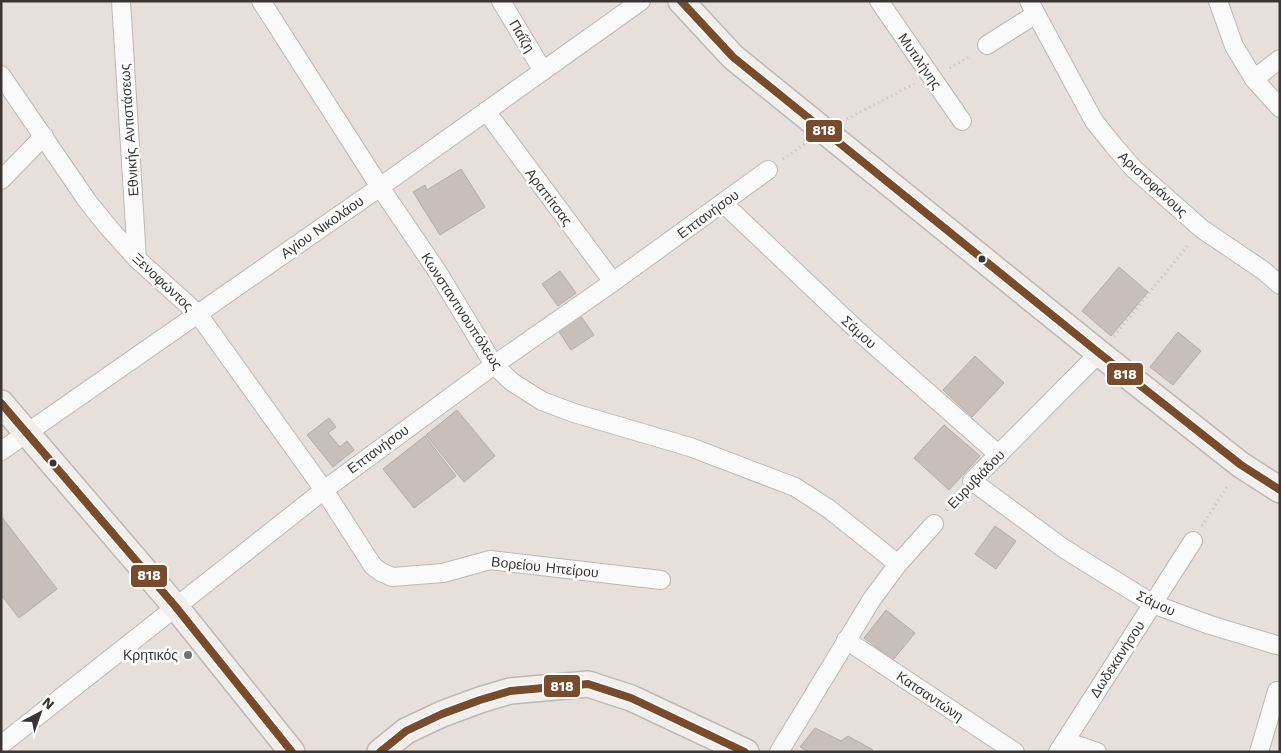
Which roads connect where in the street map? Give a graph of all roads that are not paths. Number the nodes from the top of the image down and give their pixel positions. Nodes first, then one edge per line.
1 (121, 1) edge
2 (261, 1) edge
3 (501, 1) edge
4 (641, 1) edge
5 (879, 1) edge
6 (1218, 1) edge
7 (683, 3) edge
8 (1033, 8) edge
9 (987, 45) road end
10 (1280, 58) edge
11 (543, 71) junction
12 (1, 75) edge
13 (1254, 80) junction
14 (1280, 108) edge
15 (486, 111) junction
16 (962, 121) dead end
17 (44, 136) junction
18 (768, 170) dead end
19 (1, 180) edge
20 (380, 187) junction
21 (723, 203) junction
22 (137, 259) junction
23 (613, 282) junction
24 (1280, 285) edge
25 (198, 314) junction
26 (1099, 353) junction
27 (494, 365) junction
28 (1, 403) edge
29 (27, 433) junction
30 (1, 451) edge
31 (1000, 455) junction
32 (972, 481) joint
33 (324, 490) junction
34 (1280, 490) edge
35 (934, 524) road end
36 (1193, 541) road end
37 (898, 564) junction
38 (661, 580) dead end
39 (1152, 604) junction
40 (175, 606) junction
41 (846, 640) junction
42 (1280, 646) edge
43 (1277, 691) dead end
44 (1, 745) edge
45 (1061, 746) edge
46 (292, 752) edge
47 (380, 752) edge
48 (746, 752) edge
49 (779, 752) edge
50 (1015, 752) edge
51 (1097, 752) edge
52 (1259, 752) edge

1 - 22 street, Εθνικής Αντιστάσεως
2 - 20 street, Κωνσταντινουπόλεως
3 - 11 street, Παΐζη
4 - 11 street, Αγίου Νικολάου
5 - 16 street, Μυτιλήνης
6 - 13 street
7 - 26 street
8 - 9 street
8 - 24 street, Αριστοφάνους
10 - 13 street
11 - 15 street, Αγίου Νικολάου
12 - 17 street, Ξενοφώντος
13 - 14 street
15 - 20 street, Αγίου Νικολάου
15 - 23 street, Αραπίτσας
17 - 19 street
17 - 22 street, Ξενοφώντος
18 - 21 street, Επτανήσου
20 - 25 street, Αγίου Νικολάου
20 - 27 street, Κωνσταντινουπόλεως
21 - 23 street, Επτανήσου
21 - 31 street, Σάμου
22 - 25 street, Ξενοφώντος
23 - 27 street, Επτανήσου
25 - 29 street, Αγίου Νικολάου
25 - 33 street, Ξενοφώντος
26 - 31 street, Ευρυβιάδου
26 - 34 street
27 - 33 street, Επτανήσου
27 - 37 street, Κωνσταντινουπόλεως
28 - 29 street
29 - 30 street, Αγίου Νικολάου
29 - 40 street
31 - 32 street, Ευρυβιάδου
32 - 39 street, Σάμου
33 - 38 street, Βορείου Ηπείρου
33 - 40 street, Επτανήσου
35 - 37 street
36 - 39 street, Δωδεκανήσου
37 - 41 street
39 - 42 street, Σάμου
39 - 45 street, Δωδεκανήσου
40 - 44 street, Επτανήσου
40 - 46 street
41 - 49 street
41 - 50 street, Κατσαντώνη
43 - 52 street
45 - 51 street
47 - 48 street

